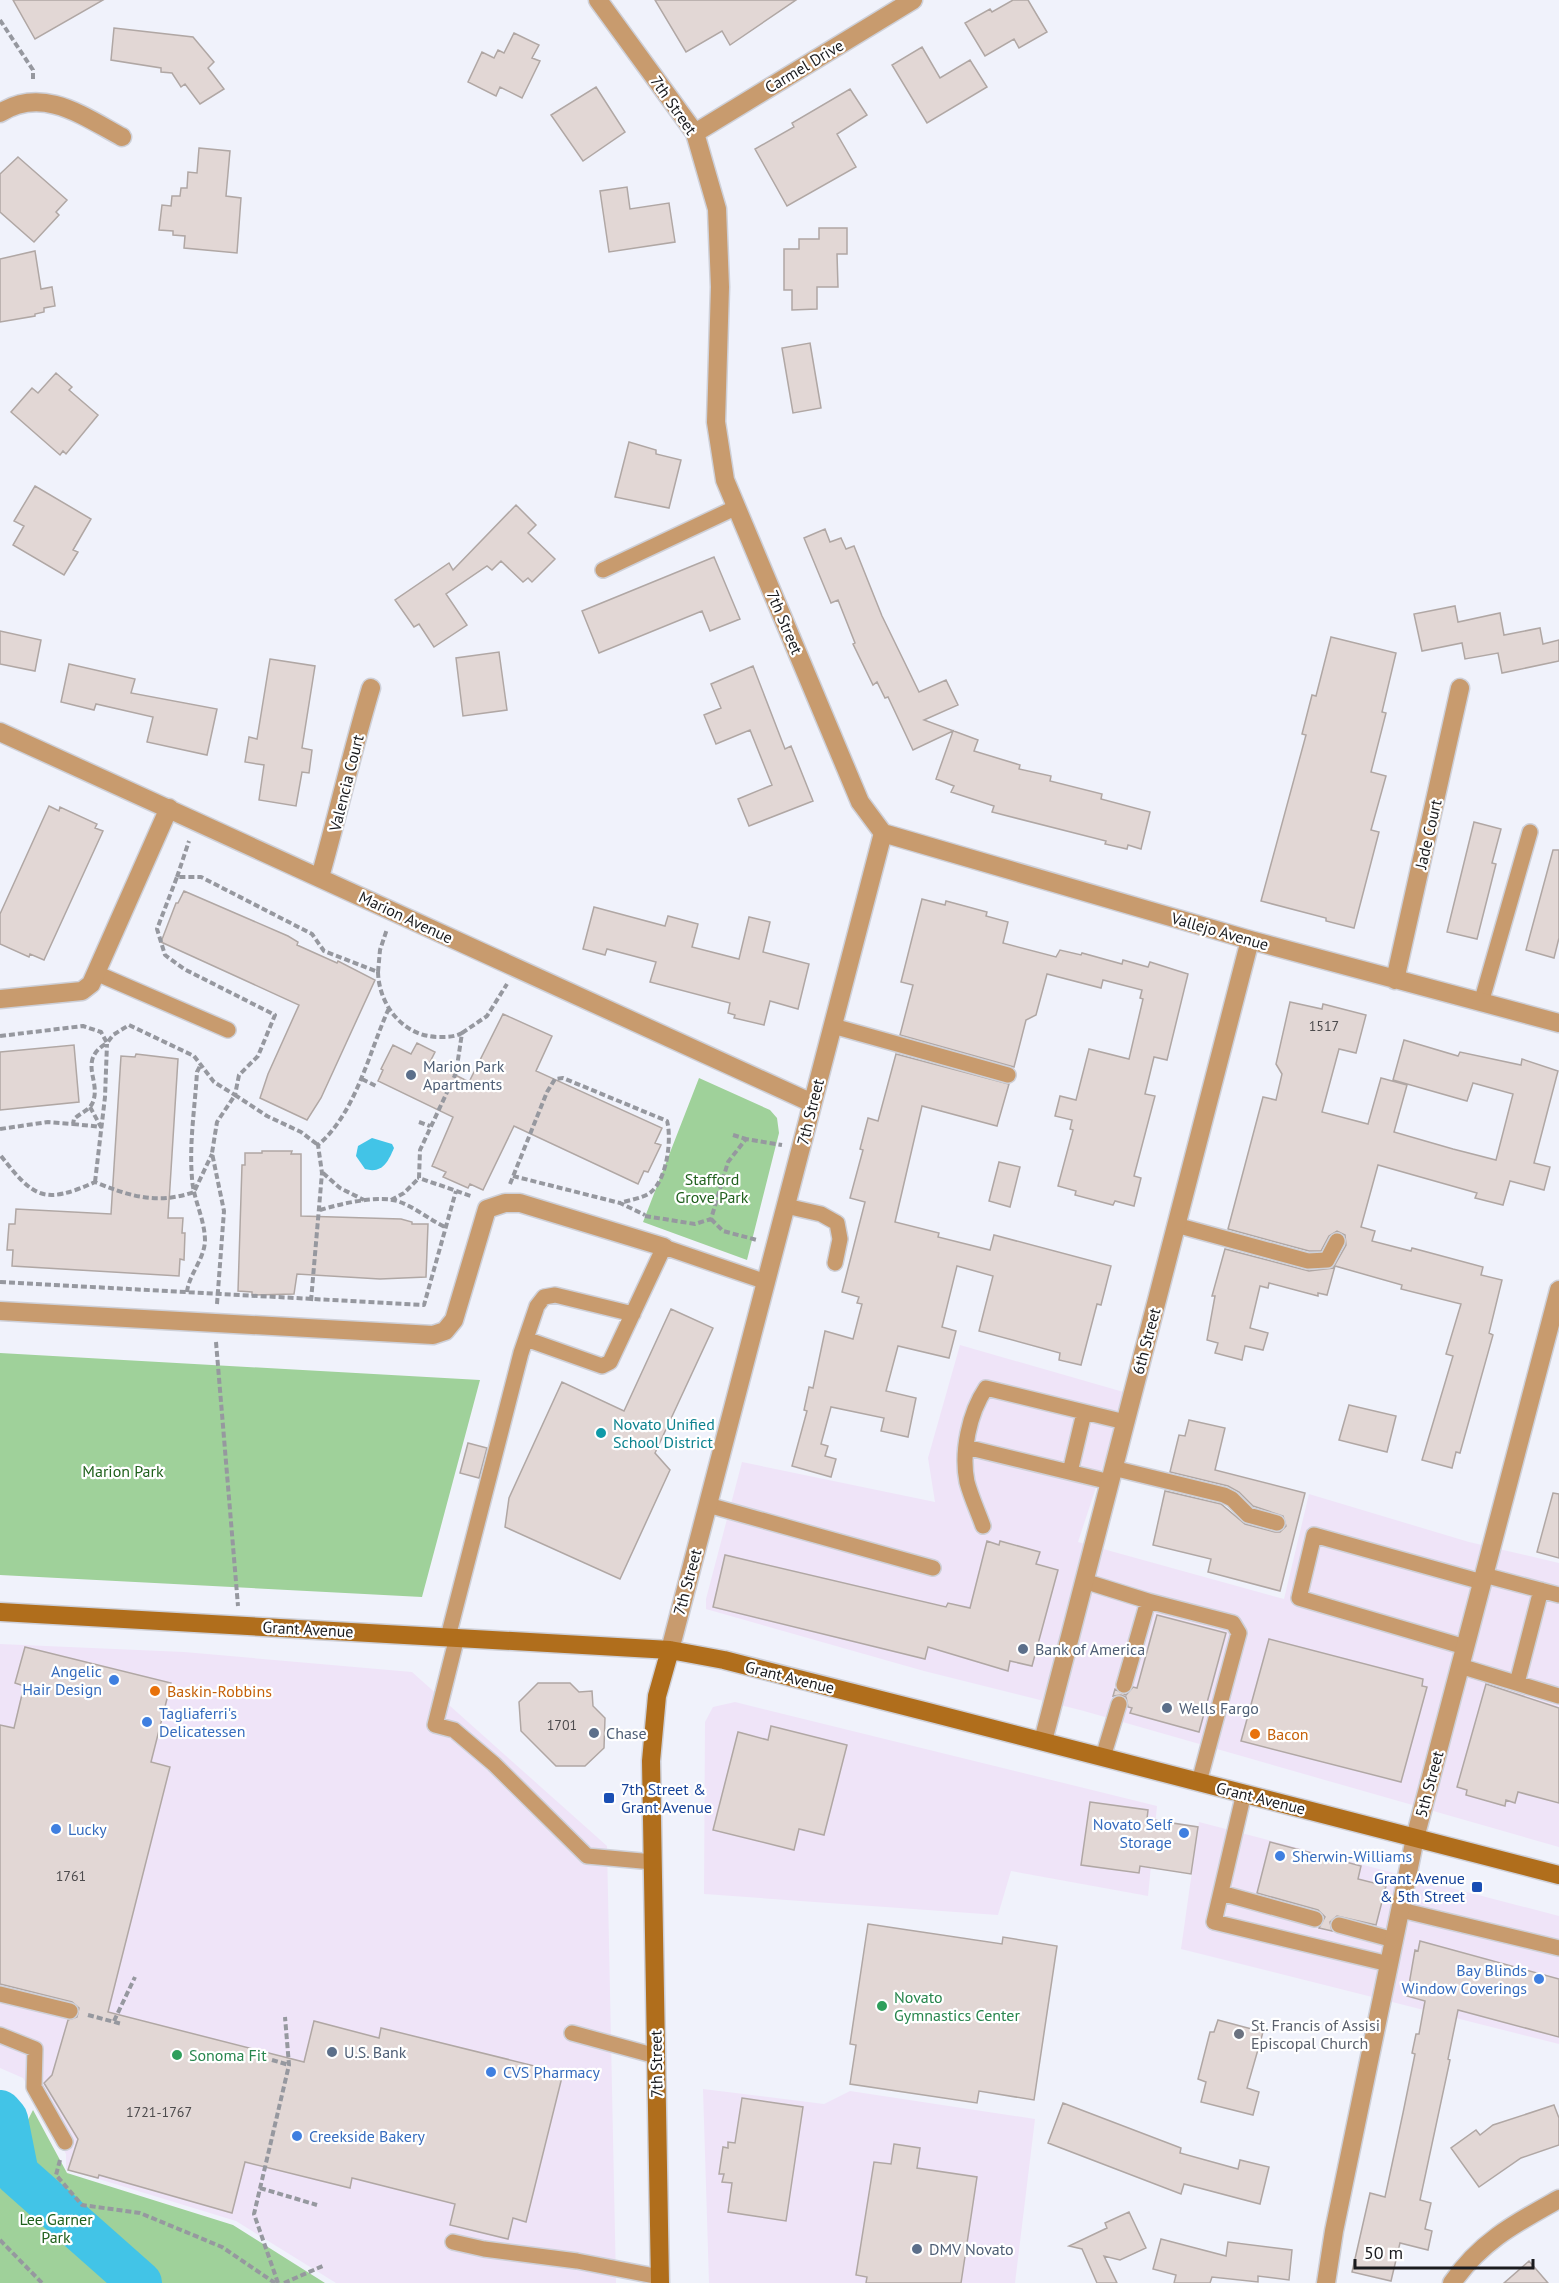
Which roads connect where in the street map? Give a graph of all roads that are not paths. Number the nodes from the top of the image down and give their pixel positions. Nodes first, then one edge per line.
1 (598, 0) edge
2 (913, 0) edge
3 (0, 113) edge
4 (695, 133) junction
5 (122, 137) dead end
6 (737, 507) junction
7 (603, 570) dead end
8 (371, 688) dead end
9 (1460, 688) dead end
10 (0, 732) edge
11 (169, 808) junction
12 (1530, 832) dead end
13 (883, 833) junction
14 (320, 877) junction
15 (1250, 940) junction
16 (96, 973) junction
17 (1395, 980) junction
18 (0, 999) edge
19 (1481, 1003) junction
20 (1559, 1023) edge
21 (833, 1026) junction
22 (228, 1030) dead end
23 (1008, 1075) dead end
24 (812, 1103) junction
25 (786, 1206) junction
26 (1176, 1225) junction
27 (1337, 1241) dead end
28 (664, 1247) junction
29 (835, 1263) dead end
30 (766, 1281) junction
31 (1559, 1290) edge
32 (0, 1311) edge
33 (633, 1314) junction
34 (526, 1339) junction
35 (1084, 1413) junction
36 (1125, 1422) junction
37 (966, 1447) junction
38 (1070, 1472) junction
39 (1112, 1475) junction
40 (708, 1505) junction
41 (1277, 1523) dead end
42 (983, 1526) dead end
43 (933, 1568) dead end
44 (1483, 1578) junction
45 (1084, 1581) junction
46 (1541, 1590) junction
47 (1559, 1595) edge
48 (1148, 1601) junction
49 (0, 1612) edge
50 (453, 1637) junction
51 (1466, 1647) junction
52 (670, 1650) junction
53 (1460, 1666) junction
54 (1516, 1683) junction
55 (1124, 1685) dead end
56 (1559, 1696) edge
57 (1119, 1704) dead end
58 (1043, 1741) junction
59 (1103, 1757) junction
60 (1199, 1782) junction
61 (1244, 1793) junction
62 (1415, 1838) junction
63 (653, 1862) junction
64 (1559, 1875) edge
65 (1221, 1893) junction
66 (1401, 1910) junction
67 (1315, 1919) dead end
68 (1339, 1925) dead end
69 (1394, 1940) junction
70 (1559, 1948) edge
71 (1389, 1964) junction
72 (0, 1994) edge
73 (70, 2011) road end
74 (572, 2033) dead end
75 (0, 2035) edge
76 (656, 2055) junction
77 (65, 2142) road end
78 (1559, 2199) edge
79 (453, 2242) dead end
80 (660, 2280) edge
81 (1326, 2283) edge
82 (1452, 2283) edge

1 - 4 street, 7th Street
2 - 4 street, Carmel Drive
3 - 5 street
4 - 6 street, 7th Street
6 - 7 lane
6 - 13 street, 7th Street
8 - 14 street, Valencia Court
9 - 17 street, Jade Court
10 - 11 street, Marion Avenue
11 - 14 street, Marion Avenue
11 - 16 street
12 - 19 lane
13 - 15 street, Vallejo Avenue
13 - 21 street, 7th Street
14 - 24 street, Marion Avenue
15 - 17 street, Vallejo Avenue
15 - 26 street, 6th Street
16 - 18 street
16 - 22 lane
17 - 19 street, Vallejo Avenue
19 - 20 street, Vallejo Avenue
21 - 23 lane
21 - 24 street, 7th Street
24 - 25 street, 7th Street
25 - 29 lane
25 - 30 street, 7th Street
26 - 27 lane
26 - 36 street, 6th Street
28 - 30 lane
28 - 32 street
28 - 33 lane
30 - 40 street, 7th Street
31 - 44 street, 5th Street
33 - 34 lane
33 - 34 lane
34 - 50 lane
35 - 36 lane
35 - 37 lane
35 - 38 lane
36 - 39 street, 6th Street
37 - 38 lane
37 - 42 lane
38 - 39 lane
39 - 41 lane
39 - 45 street, 6th Street
40 - 43 lane
40 - 52 street, 7th Street
44 - 46 lane
44 - 51 street, 5th Street
44 - 51 lane
45 - 48 lane
45 - 58 street, 6th Street
46 - 47 lane
46 - 54 lane
48 - 55 lane
48 - 60 lane
49 - 50 street, Grant Avenue
50 - 52 street, Grant Avenue
50 - 63 lane
51 - 53 street, 5th Street
52 - 58 street, Grant Avenue
52 - 63 street, 7th Street
53 - 54 lane
53 - 62 street, 5th Street
54 - 56 lane
57 - 59 lane
58 - 59 street, Grant Avenue
59 - 60 street, Grant Avenue
60 - 61 street, Grant Avenue
61 - 62 street, Grant Avenue
61 - 65 lane
62 - 64 street, Grant Avenue
62 - 66 street, 5th Street
63 - 76 street, 7th Street
65 - 67 lane
65 - 71 lane
66 - 69 street, 5th Street
66 - 70 lane
68 - 69 lane
69 - 71 street, 5th Street
71 - 81 street, 5th Street
72 - 73 lane
74 - 76 lane
75 - 77 lane
76 - 80 street, 7th Street
78 - 82 street
79 - 80 lane

